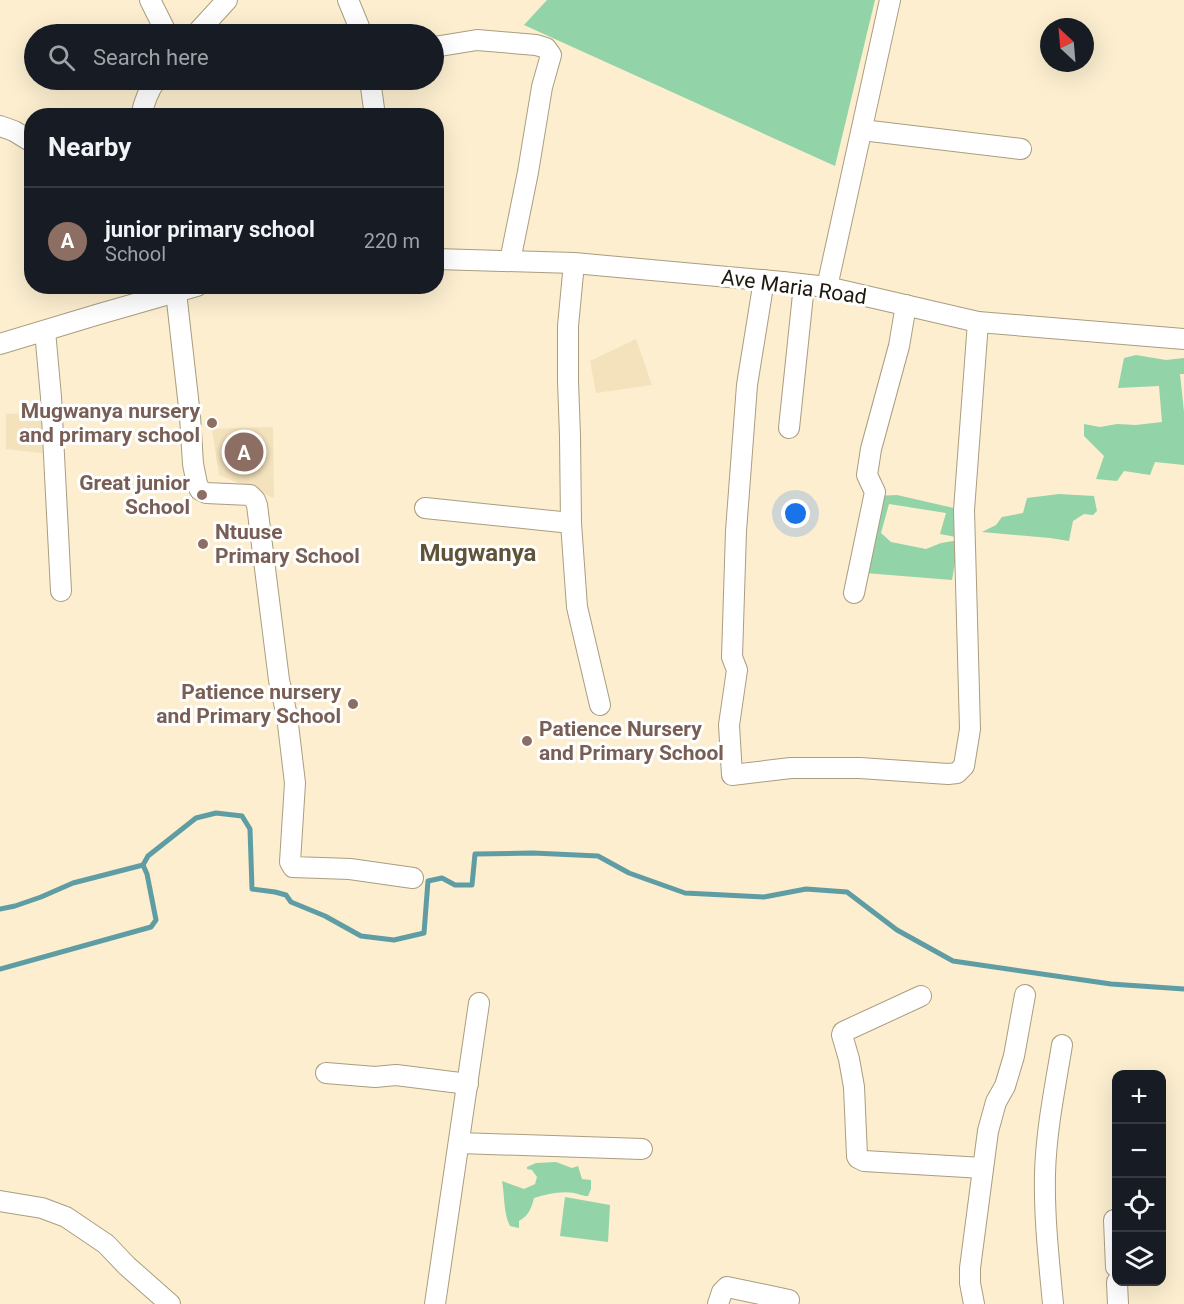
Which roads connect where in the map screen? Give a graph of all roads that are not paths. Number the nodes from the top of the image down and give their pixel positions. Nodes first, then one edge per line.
1 (150, 0) edge
2 (227, 0) edge
3 (348, 0) edge
4 (890, 0) edge
5 (162, 24) edge
6 (205, 24) edge
7 (358, 24) edge
8 (444, 45) edge
9 (149, 90) edge
10 (371, 90) edge
11 (141, 108) edge
12 (374, 108) edge
13 (0, 126) edge
14 (862, 130) junction
15 (24, 137) edge
16 (1021, 149) dead end
17 (444, 260) edge
18 (510, 261) junction
19 (574, 263) junction
20 (764, 280) junction
21 (804, 285) junction
22 (827, 287) junction
23 (160, 294) edge
24 (176, 294) edge
25 (906, 305) junction
26 (978, 322) junction
27 (45, 331) junction
28 (1184, 339) edge
29 (0, 345) edge
30 (789, 428) dead end
31 (424, 508) dead end
32 (571, 523) junction
33 (61, 591) dead end
34 (854, 592) dead end
35 (600, 705) dead end
36 (413, 878) dead end
37 (1025, 995) dead end
38 (921, 996) dead end
39 (479, 1003) dead end
40 (1062, 1045) dead end
41 (326, 1073) dead end
42 (468, 1084) junction
43 (459, 1143) junction
44 (642, 1149) dead end
45 (983, 1168) junction
46 (0, 1201) edge
47 (1117, 1286) edge
48 (789, 1300) dead end
49 (170, 1304) edge
50 (435, 1304) edge
51 (718, 1304) edge
52 (974, 1304) edge
53 (1053, 1304) edge
54 (1118, 1304) edge

1 - 5 street
2 - 6 street
3 - 7 street
4 - 14 street
8 - 18 street
9 - 11 street
10 - 12 street
13 - 15 street
14 - 16 street
14 - 22 street
17 - 18 street, Ave Maria Road
18 - 19 street, Ave Maria Road
19 - 20 street, Ave Maria Road
19 - 32 street
20 - 21 street, Ave Maria Road
20 - 26 street
21 - 22 street, Ave Maria Road
21 - 30 street
22 - 25 street, Ave Maria Road
23 - 27 street
24 - 36 street
25 - 26 street, Ave Maria Road
25 - 34 street
26 - 28 street, Ave Maria Road
27 - 29 street
27 - 33 street
31 - 32 street
32 - 35 street
37 - 45 street
38 - 45 street
39 - 42 street
40 - 53 street
41 - 42 street
42 - 43 street
43 - 44 street
43 - 50 street
45 - 52 street
46 - 49 street
47 - 54 street
48 - 51 street

